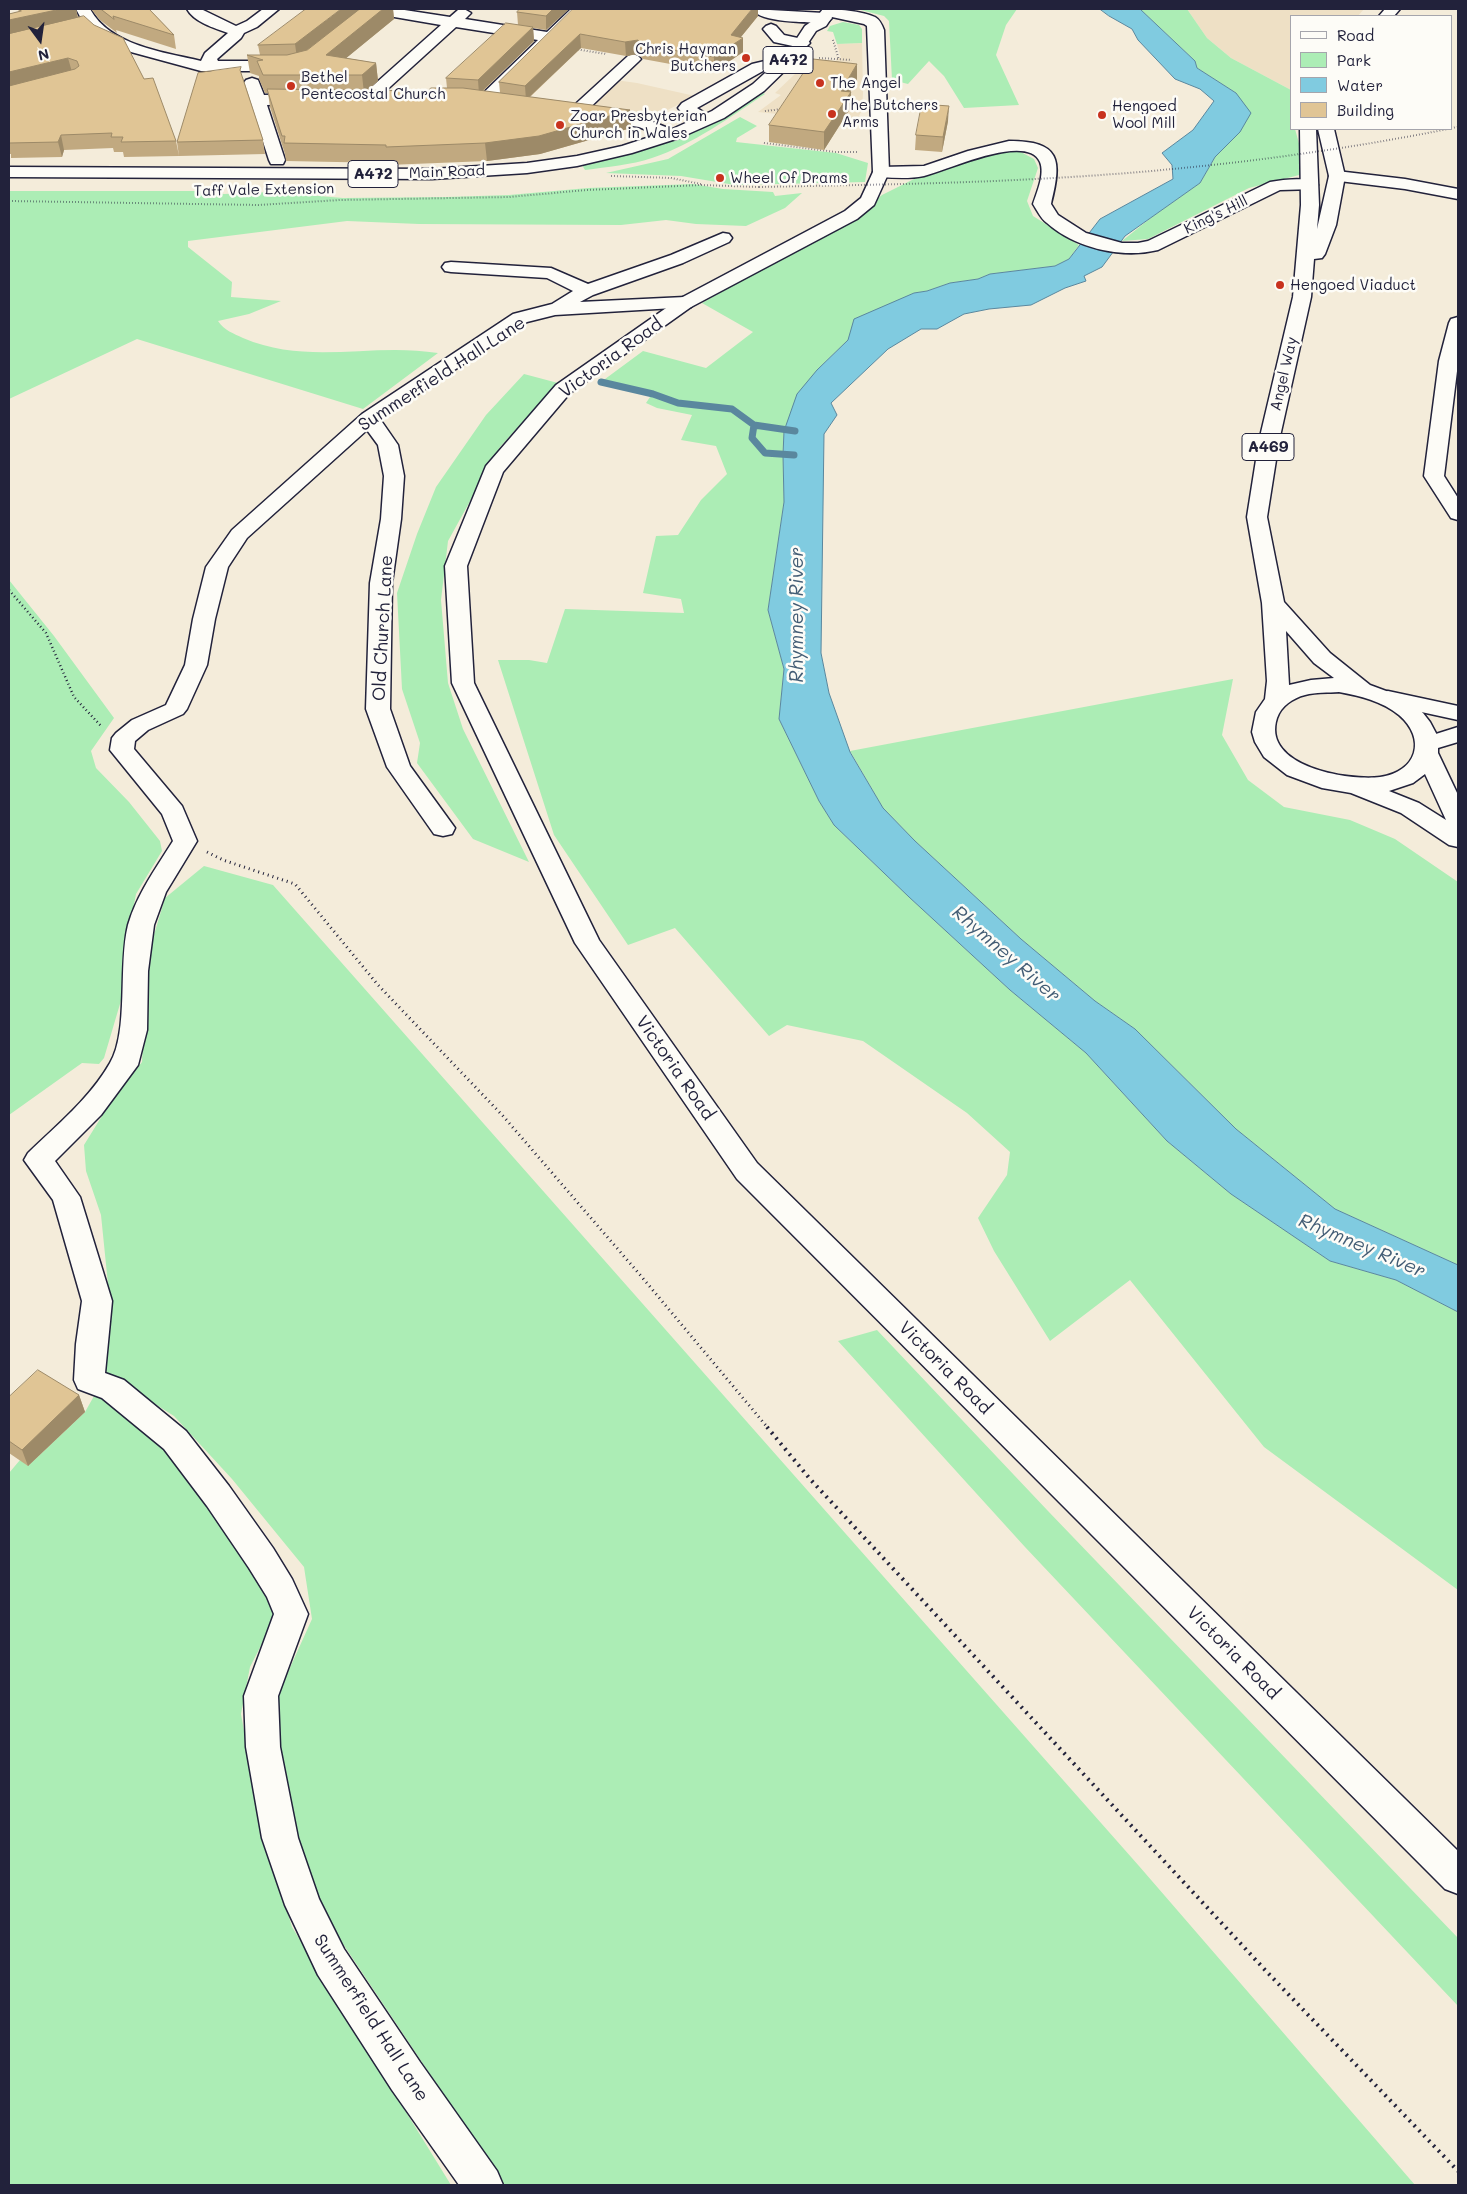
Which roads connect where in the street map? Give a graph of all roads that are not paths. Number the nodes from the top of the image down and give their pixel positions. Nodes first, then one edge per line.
1 (83, 9) edge
2 (194, 9) edge
3 (272, 9) edge
4 (372, 9) edge
5 (468, 9) edge
6 (579, 9) edge
7 (758, 9) edge
8 (786, 9) edge
9 (818, 15) edge
10 (356, 21) edge
11 (453, 22) junction
12 (771, 29) dead end
13 (236, 31) junction
14 (546, 41) junction
15 (802, 43) junction
16 (633, 59) road end
17 (303, 63) edge
18 (212, 65) junction
19 (250, 65) junction
20 (780, 68) junction
21 (371, 98) junction
22 (390, 98) edge
23 (325, 99) edge
24 (352, 99) edge
25 (465, 99) edge
26 (259, 100) junction
27 (484, 101) junction
28 (502, 104) edge
29 (556, 111) edge
30 (575, 113) junction
31 (706, 119) junction
32 (1308, 130) edge
33 (1326, 130) edge
34 (672, 135) junction
35 (277, 160) dead end
36 (9, 172) edge
37 (881, 172) junction
38 (1337, 176) junction
39 (1310, 185) junction
40 (1458, 194) edge
41 (723, 238) dead end
42 (451, 267) dead end
43 (587, 291) junction
44 (1302, 293) junction
45 (685, 304) junction
46 (555, 309) junction
47 (1458, 323) edge
48 (369, 418) junction
49 (1458, 514) edge
50 (1273, 603) junction
51 (1364, 690) junction
52 (1388, 698) junction
53 (1276, 701) junction
54 (1458, 713) edge
55 (1458, 734) edge
56 (1427, 749) junction
57 (1353, 786) junction
58 (1458, 820) edge
59 (443, 828) dead end
60 (1458, 839) edge
61 (1458, 1876) edge
62 (483, 2185) edge

1 - 18 street
2 - 13 street
3 - 13 street
4 - 10 street
4 - 11 street
5 - 11 street
6 - 14 street
7 - 9 street
8 - 9 street
9 - 15 street, Main Road / A472
9 - 37 street
11 - 14 street
11 - 21 street
12 - 15 street
13 - 18 street
14 - 27 street
15 - 20 street, Main Road / A472
16 - 30 street
17 - 19 street
18 - 19 street
19 - 26 street
20 - 31 street, Main Road / A472
20 - 31 street
21 - 22 street
21 - 24 street
23 - 26 street
25 - 27 street
26 - 35 street
27 - 28 street
29 - 30 street
30 - 34 street
31 - 34 street, Main Road / A472
32 - 39 street, A469
33 - 38 street, A469
34 - 36 street, Main Road / A472
37 - 39 street, King's Hill
37 - 45 street, Victoria Road
38 - 40 street
38 - 44 street, A469
39 - 44 street, A469
41 - 43 street
42 - 43 street
43 - 46 street
44 - 50 street, Angel Way / A469
45 - 46 street, Summerfield Hall Lane
45 - 61 street, Victoria Road
46 - 48 street, Summerfield Hall Lane
47 - 49 street
48 - 59 street, Old Church Lane
48 - 62 street, Summerfield Hall Lane
50 - 51 street
50 - 53 street, Angel Way / A469
51 - 52 street
51 - 53 street
52 - 54 street
52 - 56 street
53 - 57 street
55 - 56 street
56 - 57 street
56 - 58 street
57 - 60 street

